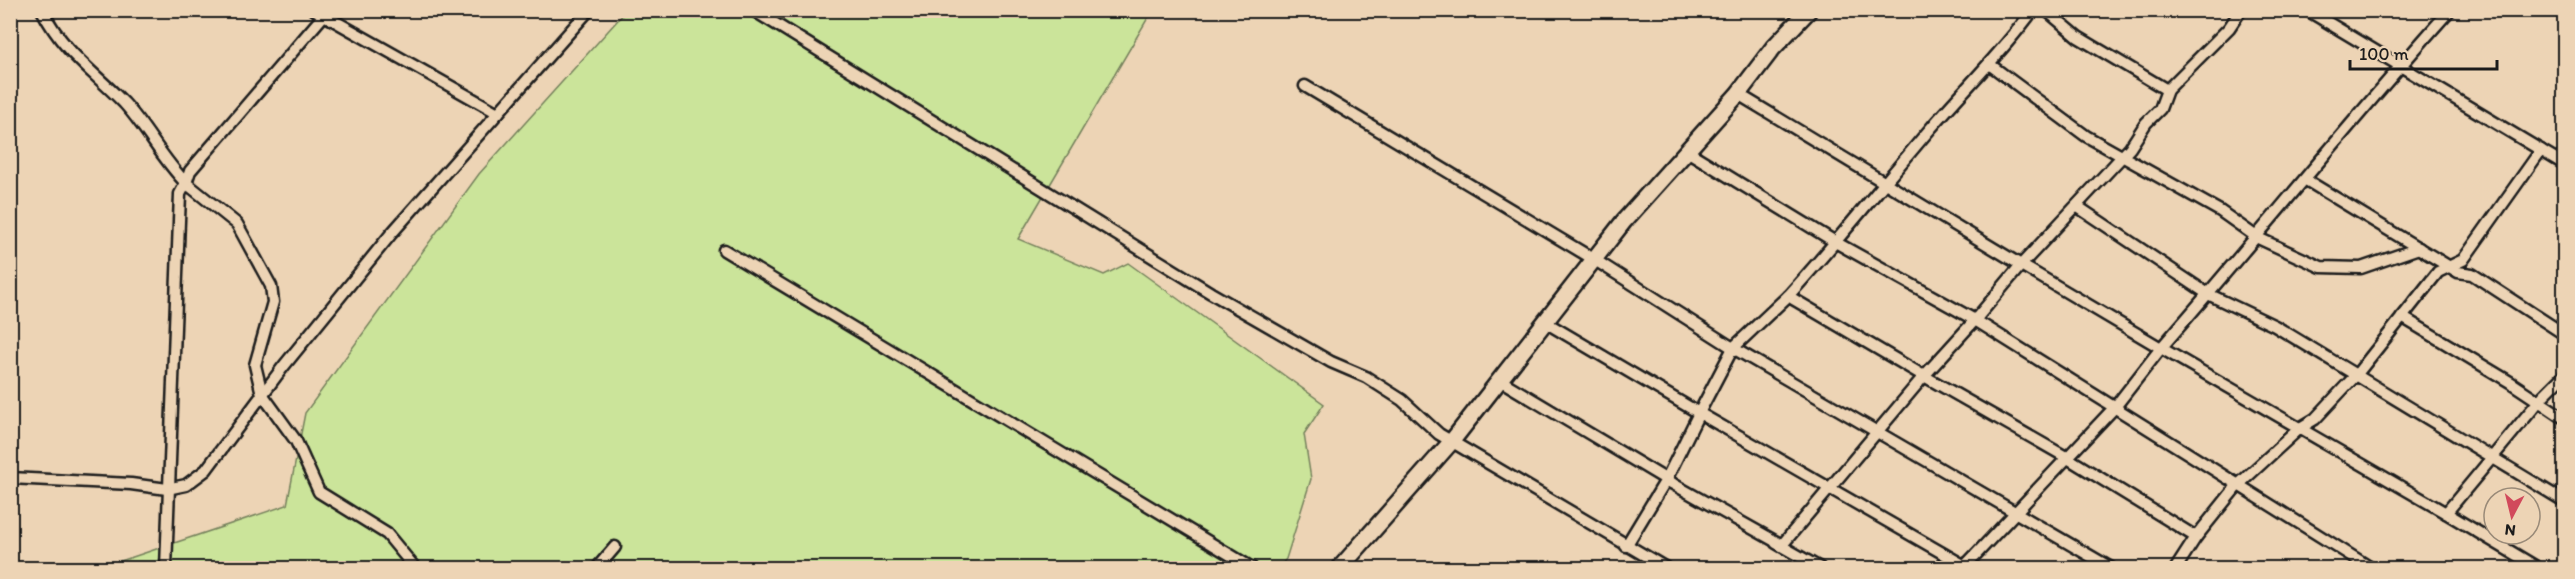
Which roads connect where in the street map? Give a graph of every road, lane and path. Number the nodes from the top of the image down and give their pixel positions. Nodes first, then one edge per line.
1 (42, 10) edge
2 (589, 10) edge
3 (753, 10) edge
4 (1809, 10) edge
5 (2033, 10) edge
6 (2046, 10) edge
7 (2241, 10) edge
8 (2307, 10) edge
9 (2450, 10) edge
10 (320, 13) edge
11 (1989, 64) junction
12 (2399, 67) junction
13 (1305, 86) dead end
14 (2167, 90) junction
15 (1738, 94) junction
16 (498, 113) junction
17 (2541, 150) junction
18 (1687, 151) junction
19 (2122, 156) junction
20 (2565, 164) edge
21 (2306, 180) junction
22 (1885, 181) junction
23 (186, 183) junction
24 (2078, 207) junction
25 (2258, 238) junction
26 (1837, 243) junction
27 (2419, 248) junction
28 (724, 250) dead end
29 (1595, 260) junction
30 (2021, 265) junction
31 (2449, 266) junction
32 (2208, 294) junction
33 (1788, 296) junction
34 (2402, 317) junction
35 (1976, 320) junction
36 (1545, 322) junction
37 (2565, 334) edge
38 (1733, 348) junction
39 (2162, 348) junction
40 (2357, 374) junction
41 (2565, 375) edge
42 (1924, 376) junction
43 (1498, 379) junction
44 (262, 394) junction
45 (2538, 402) junction
46 (2115, 407) junction
47 (1699, 412) junction
48 (2565, 418) edge
49 (2300, 428) junction
50 (1877, 432) junction
51 (1452, 441) junction
52 (2066, 457) junction
53 (2492, 459) junction
54 (10, 478) edge
55 (1666, 480) junction
56 (2236, 486) junction
57 (1828, 488) junction
58 (167, 489) junction
59 (2565, 501) edge
60 (2014, 513) junction
61 (2446, 513) junction
62 (2196, 537) junction
63 (1626, 546) junction
64 (615, 547) dead end
65 (166, 568) edge
66 (416, 568) edge
67 (597, 568) edge
68 (1252, 568) edge
69 (1340, 568) edge
70 (1666, 568) edge
71 (1820, 568) edge
72 (1966, 568) edge
73 (2110, 568) edge
74 (2176, 568) edge
75 (2371, 568) edge
76 (2538, 568) edge

1 - 23 street
2 - 16 street
3 - 51 street
4 - 15 street
5 - 11 street
6 - 14 street
7 - 14 street
8 - 12 street
9 - 12 street
10 - 16 street
10 - 23 street
11 - 19 street
11 - 22 street
12 - 17 street
12 - 21 street
13 - 29 street
14 - 19 street
15 - 18 street
15 - 22 street
16 - 44 street
17 - 20 street
17 - 31 street
18 - 26 street
18 - 29 street
19 - 24 street
19 - 25 street
21 - 25 street
21 - 27 street
22 - 26 street
22 - 30 street
23 - 44 street
23 - 58 street
24 - 30 street
24 - 32 street
25 - 27 street
25 - 32 street
26 - 33 street
26 - 35 street
27 - 31 street
28 - 68 street
29 - 36 street
29 - 38 street
30 - 35 street
30 - 39 street
31 - 34 street
31 - 37 street
32 - 39 street
32 - 40 street
33 - 38 street
33 - 42 street
34 - 40 street
34 - 45 street
35 - 42 street
35 - 46 street
36 - 43 street
36 - 47 street
38 - 47 street
38 - 50 street
39 - 46 street
39 - 49 street
40 - 49 street
40 - 53 street
41 - 45 street
42 - 50 street
42 - 52 street
43 - 51 street
43 - 55 street
44 - 58 street
44 - 66 street
45 - 48 street
45 - 53 street
46 - 52 street
46 - 56 street
47 - 55 street
47 - 57 street
49 - 56 street
49 - 61 street
50 - 57 street
50 - 60 street
51 - 63 street
51 - 69 street
52 - 60 street
52 - 62 street
53 - 59 street
53 - 61 street
54 - 58 street
55 - 57 street
55 - 63 street
55 - 71 street
56 - 62 street
56 - 75 street
57 - 72 street
58 - 65 street
60 - 72 street
60 - 73 street
61 - 76 street
62 - 74 street
63 - 70 street
64 - 67 street

